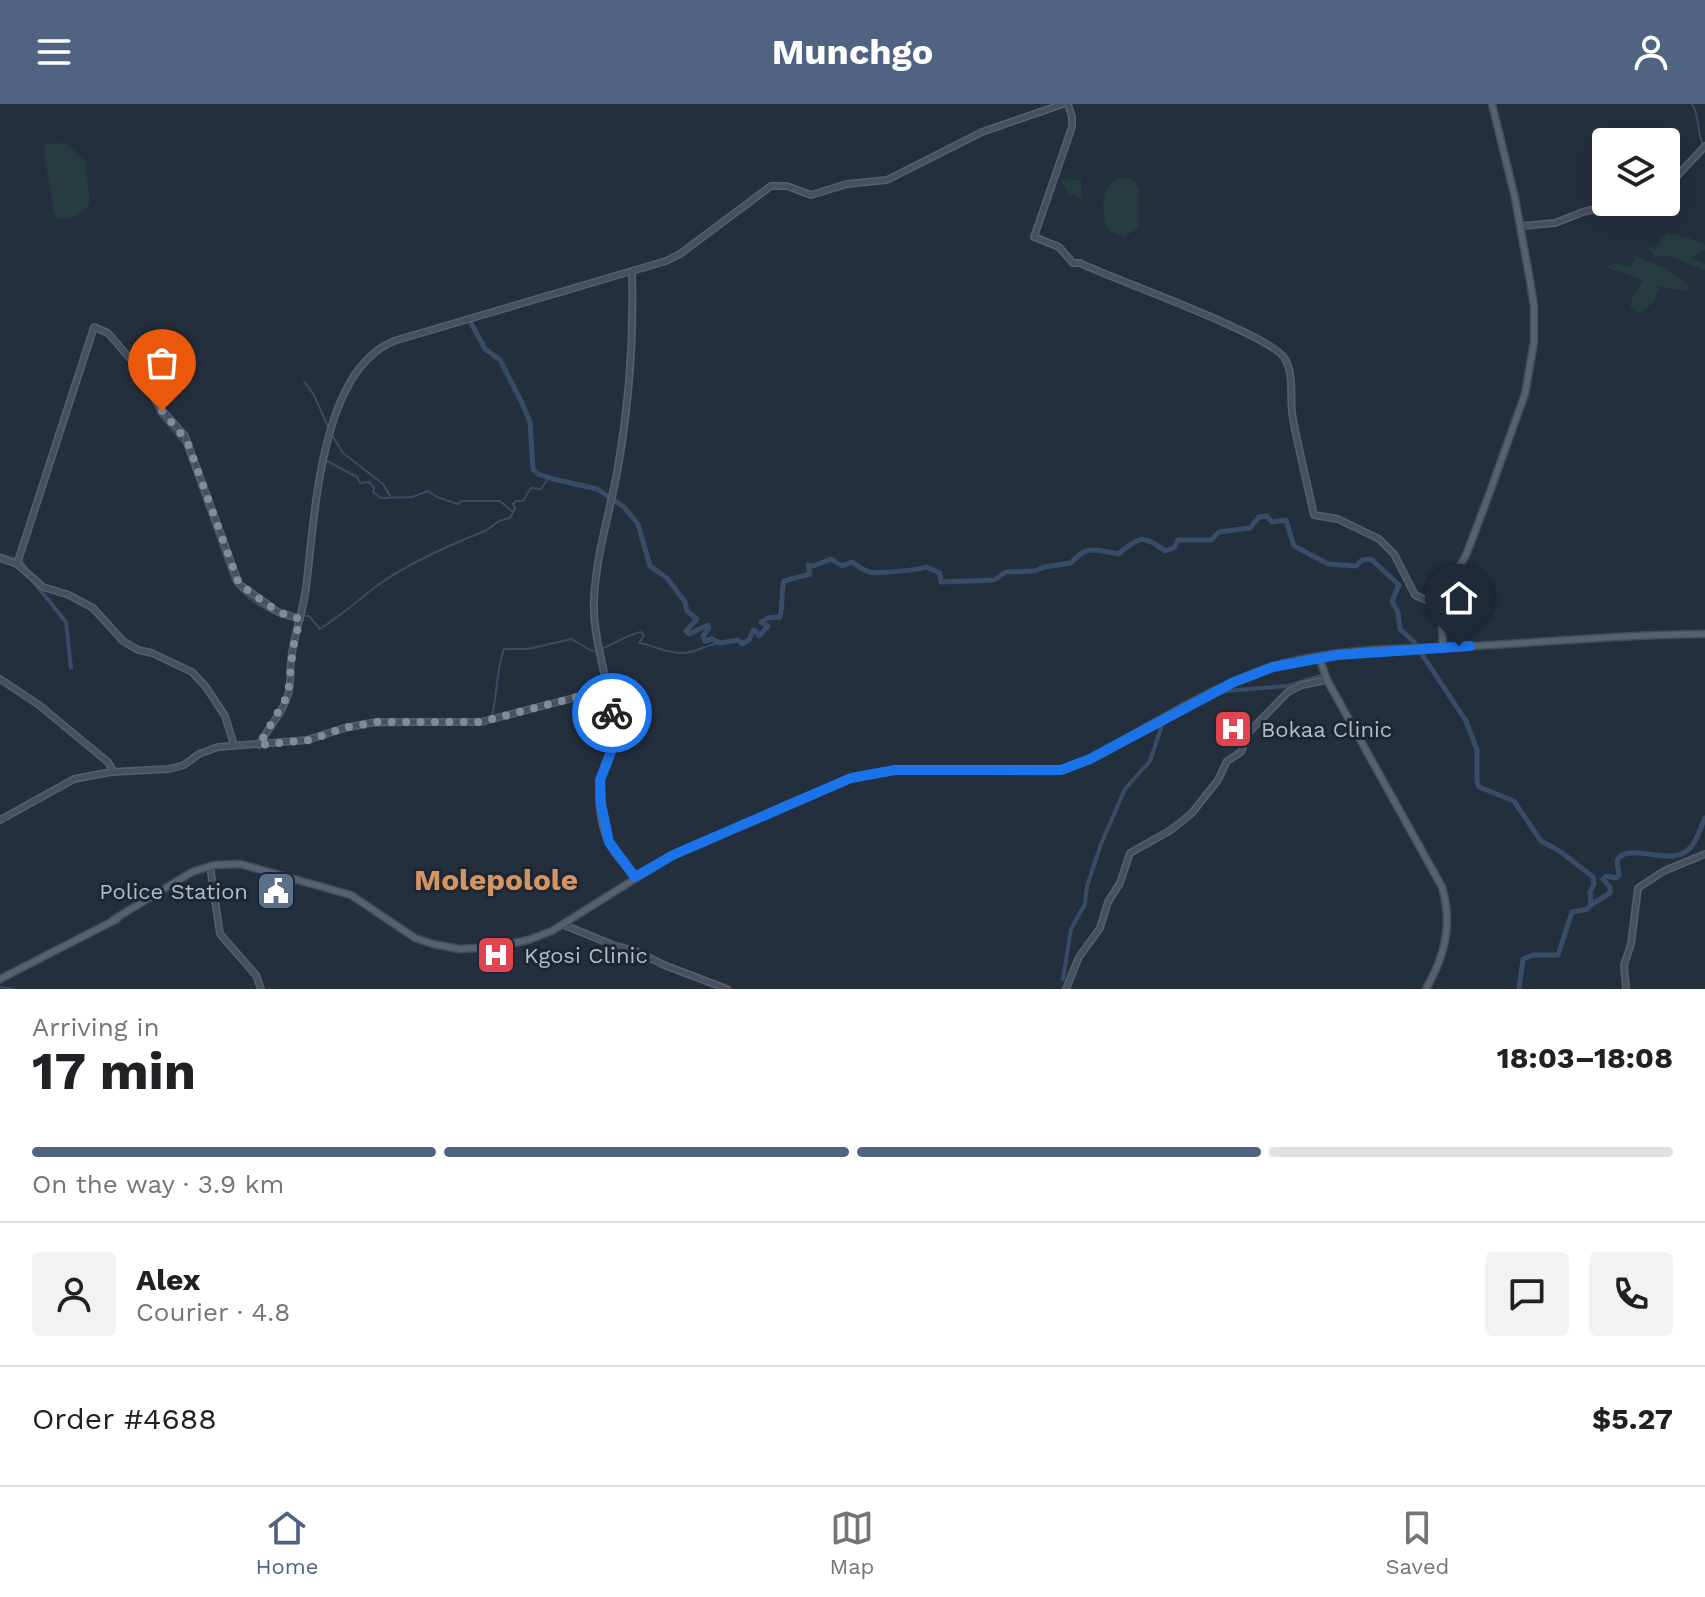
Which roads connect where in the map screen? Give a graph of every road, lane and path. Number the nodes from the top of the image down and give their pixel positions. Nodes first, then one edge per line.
1 (1066, 104) edge
2 (1492, 104) edge
3 (1704, 148) edge
4 (1680, 173) edge
5 (1592, 210) edge
6 (1520, 226) junction
7 (632, 273) junction
8 (0, 558) edge
9 (18, 562) junction
10 (1441, 607) junction
11 (301, 617) junction
12 (1705, 634) edge
13 (1445, 645) junction
14 (1320, 661) junction
15 (0, 679) edge
16 (1327, 680) junction
17 (608, 689) junction
18 (234, 745) junction
19 (259, 745) junction
20 (114, 772) junction
21 (0, 819) edge
22 (1705, 854) edge
23 (210, 866) junction
24 (635, 877) junction
25 (564, 925) junction
26 (0, 979) edge
27 (723, 988) edge
28 (261, 989) edge
29 (1066, 989) edge
30 (1426, 989) edge
31 (1626, 989) edge

1 - 7 street
1 - 10 street
2 - 6 main road
3 - 4 street
5 - 6 street
6 - 10 main road
7 - 11 street
7 - 17 street
8 - 9 street
9 - 11 street
9 - 18 street
10 - 13 main road
11 - 19 street
12 - 13 main road
13 - 14 main road
14 - 16 main road
14 - 24 main road
15 - 20 street
16 - 29 street
16 - 30 main road
17 - 19 street
17 - 24 street
18 - 19 street
18 - 20 street
20 - 21 street
22 - 31 street
23 - 25 main road
23 - 26 main road
23 - 28 street
24 - 25 main road
25 - 27 street

